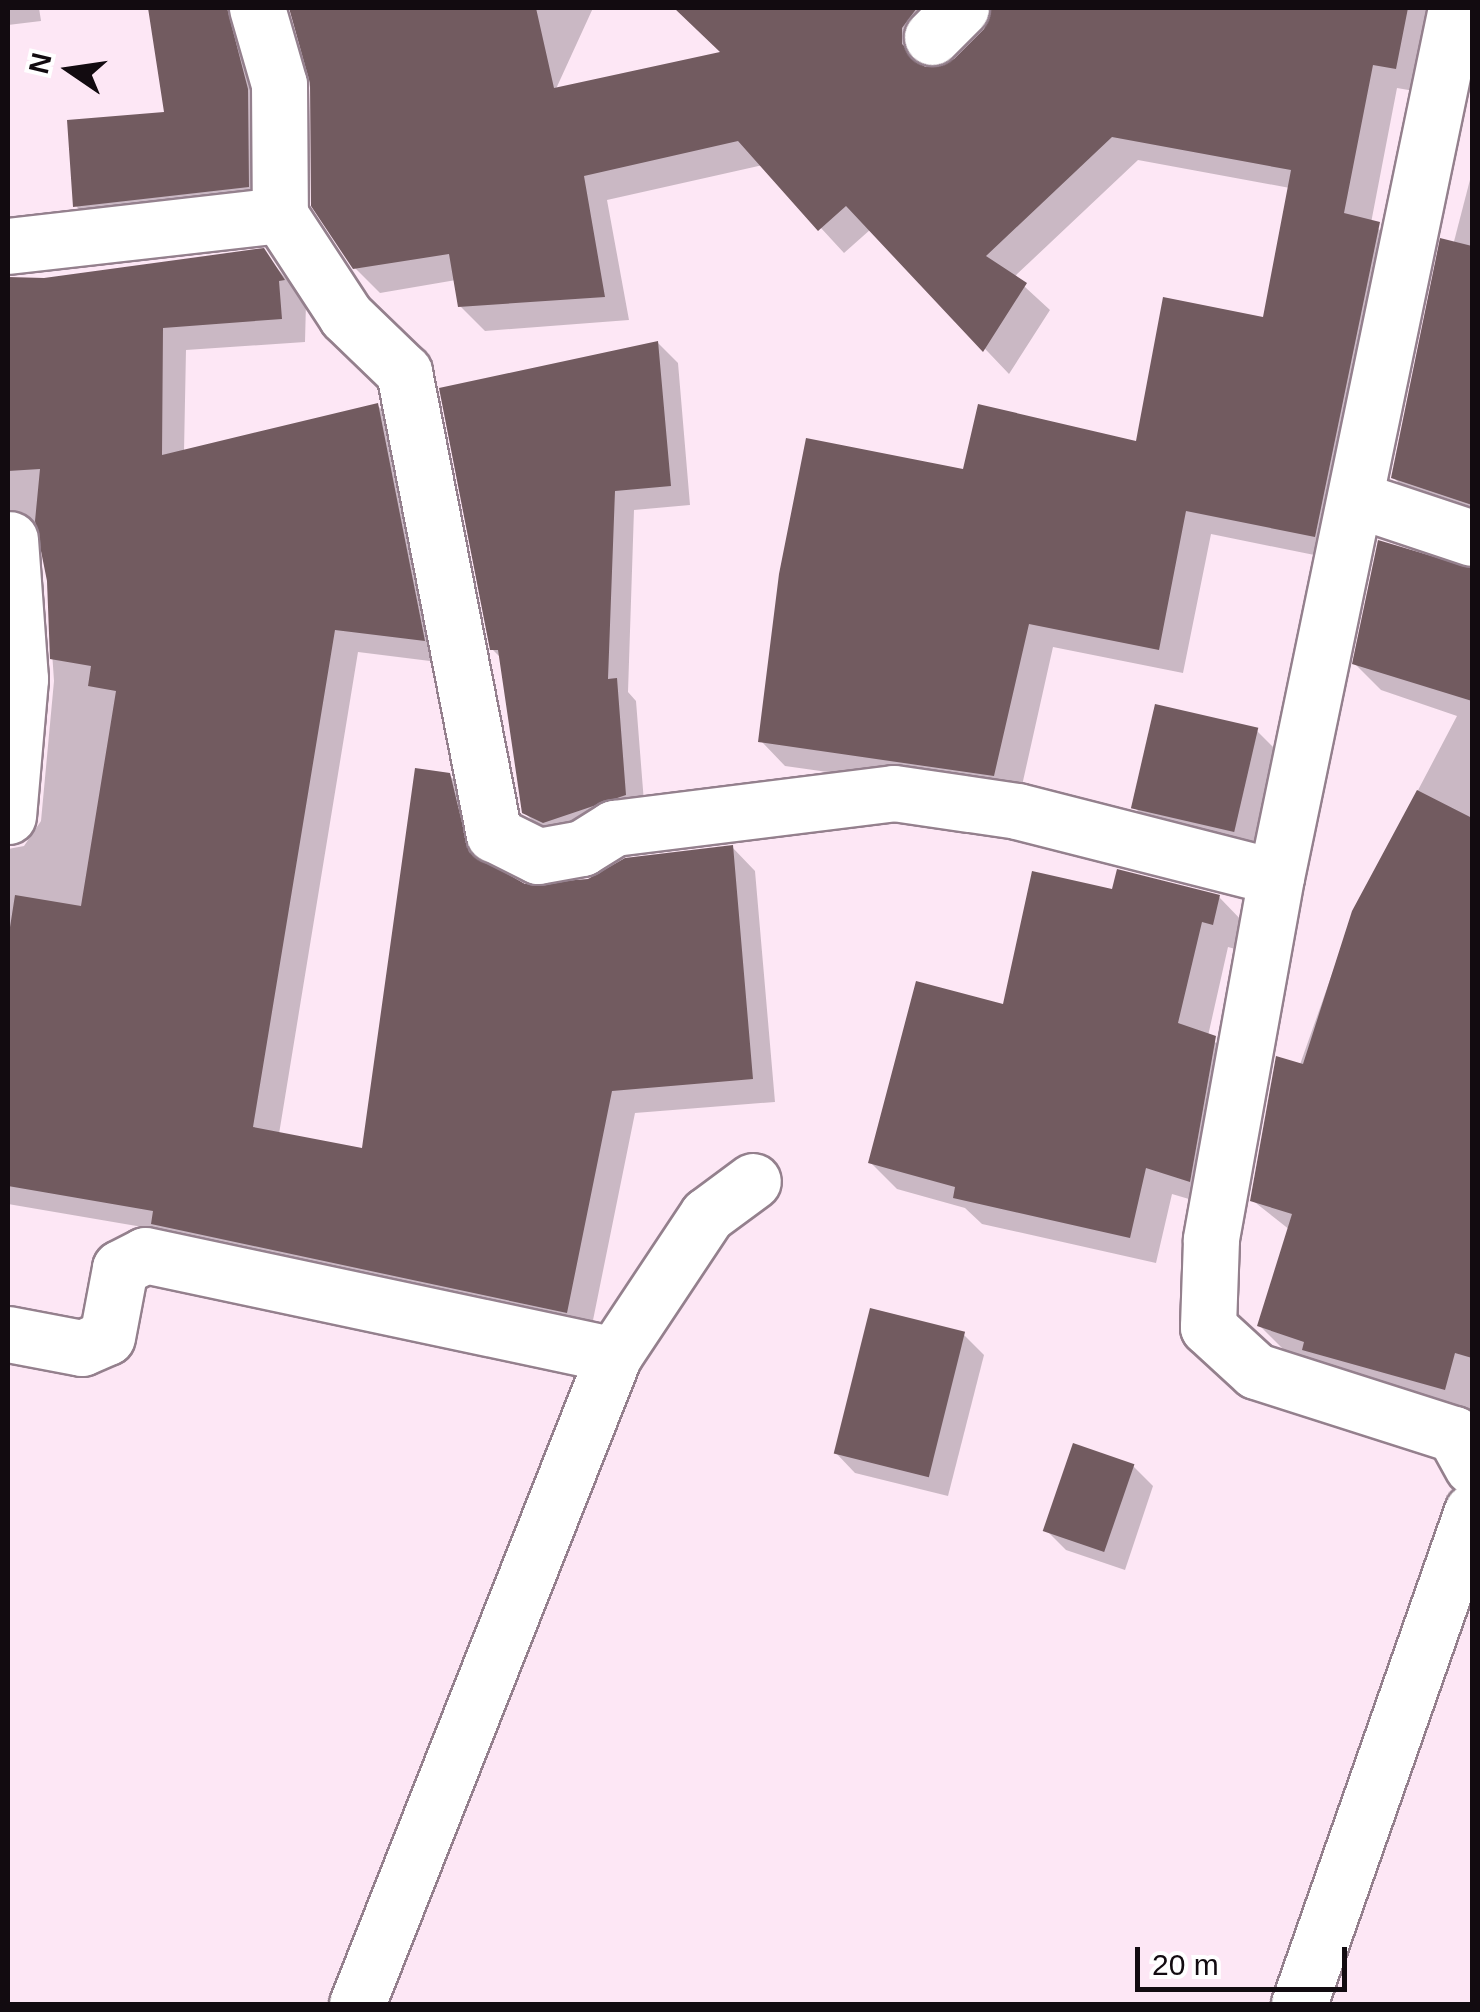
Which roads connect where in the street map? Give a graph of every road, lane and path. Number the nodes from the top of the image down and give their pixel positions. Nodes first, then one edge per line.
1 (256, 8) edge
2 (1456, 8) edge
3 (280, 215) junction
4 (8, 246) edge
5 (1355, 499) junction
6 (1472, 538) edge
7 (10, 539) dead end
8 (8, 816) edge
9 (1276, 877) junction
10 (753, 1181) dead end
11 (8, 1334) edge
12 (614, 1355) junction
13 (1472, 1466) edge
14 (1472, 1511) edge
15 (357, 2004) edge
16 (1299, 2004) edge

1 - 3 street
2 - 5 street
3 - 4 street
3 - 9 street
5 - 6 street
5 - 9 street
7 - 8 street
9 - 13 street
10 - 12 street
11 - 12 street
12 - 15 street
14 - 16 street

